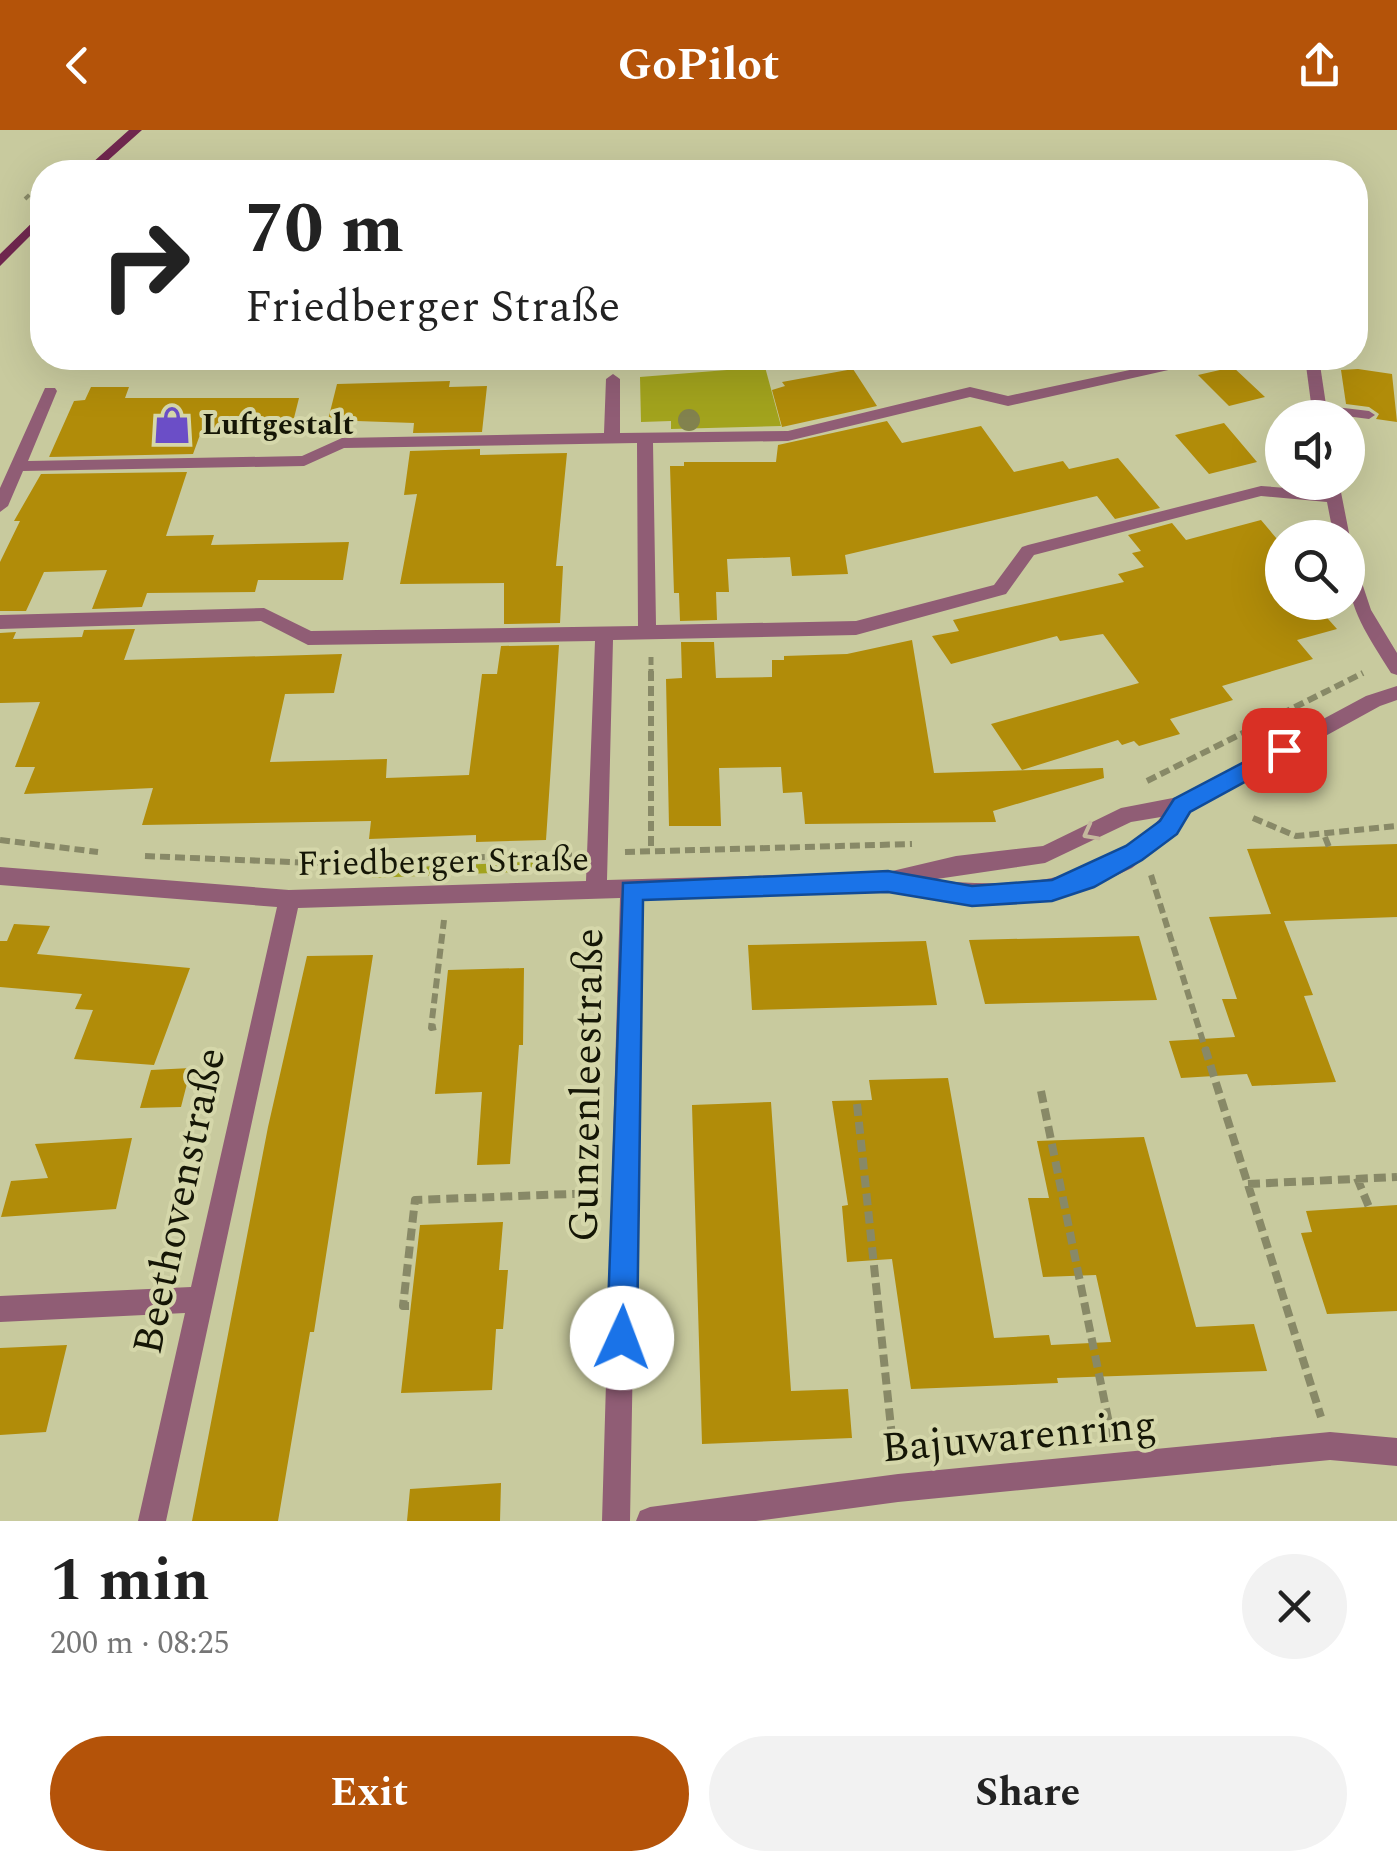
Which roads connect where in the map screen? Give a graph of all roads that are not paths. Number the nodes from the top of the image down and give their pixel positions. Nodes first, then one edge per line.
1 (136, 130) edge
2 (102, 160) edge
3 (30, 230) edge
4 (0, 262) edge
5 (1149, 370) edge
6 (1314, 370) edge
7 (614, 379) dead end
8 (50, 392) dead end
9 (1318, 400) edge
10 (1365, 415) edge
11 (1369, 415) dead end
12 (612, 438) junction
13 (644, 438) junction
14 (18, 466) junction
15 (1265, 490) edge
16 (0, 506) edge
17 (1365, 613) edge
18 (0, 622) edge
19 (649, 632) junction
20 (604, 634) junction
21 (1396, 667) edge
22 (1397, 694) edge
23 (1182, 806) junction
24 (0, 876) edge
25 (888, 881) junction
26 (631, 890) junction
27 (596, 891) junction
28 (290, 899) junction
29 (200, 1298) junction
30 (0, 1309) edge
31 (1397, 1452) edge
32 (152, 1521) edge
33 (616, 1521) edge
34 (650, 1521) edge

1 - 2 street
3 - 4 street
5 - 13 street
6 - 9 street
7 - 12 street
8 - 14 street
10 - 11 lane
12 - 13 street
12 - 14 street
13 - 19 street
14 - 16 street
15 - 19 street
17 - 21 street
18 - 20 street
19 - 20 street
20 - 27 street
22 - 23 street, Friedberger Straße
23 -> 25 street, Friedberger Straße
23 - 25 street, Friedberger Straße
24 - 28 street, Friedberger Straße
25 - 26 street, Friedberger Straße
26 - 27 street, Friedberger Straße
26 - 33 street, Gunzenleestraße
27 - 28 street, Friedberger Straße
28 - 29 street, Beethovenstraße
29 - 30 street
29 - 32 street, Beethovenstraße
31 - 34 street, Bajuwarenring

